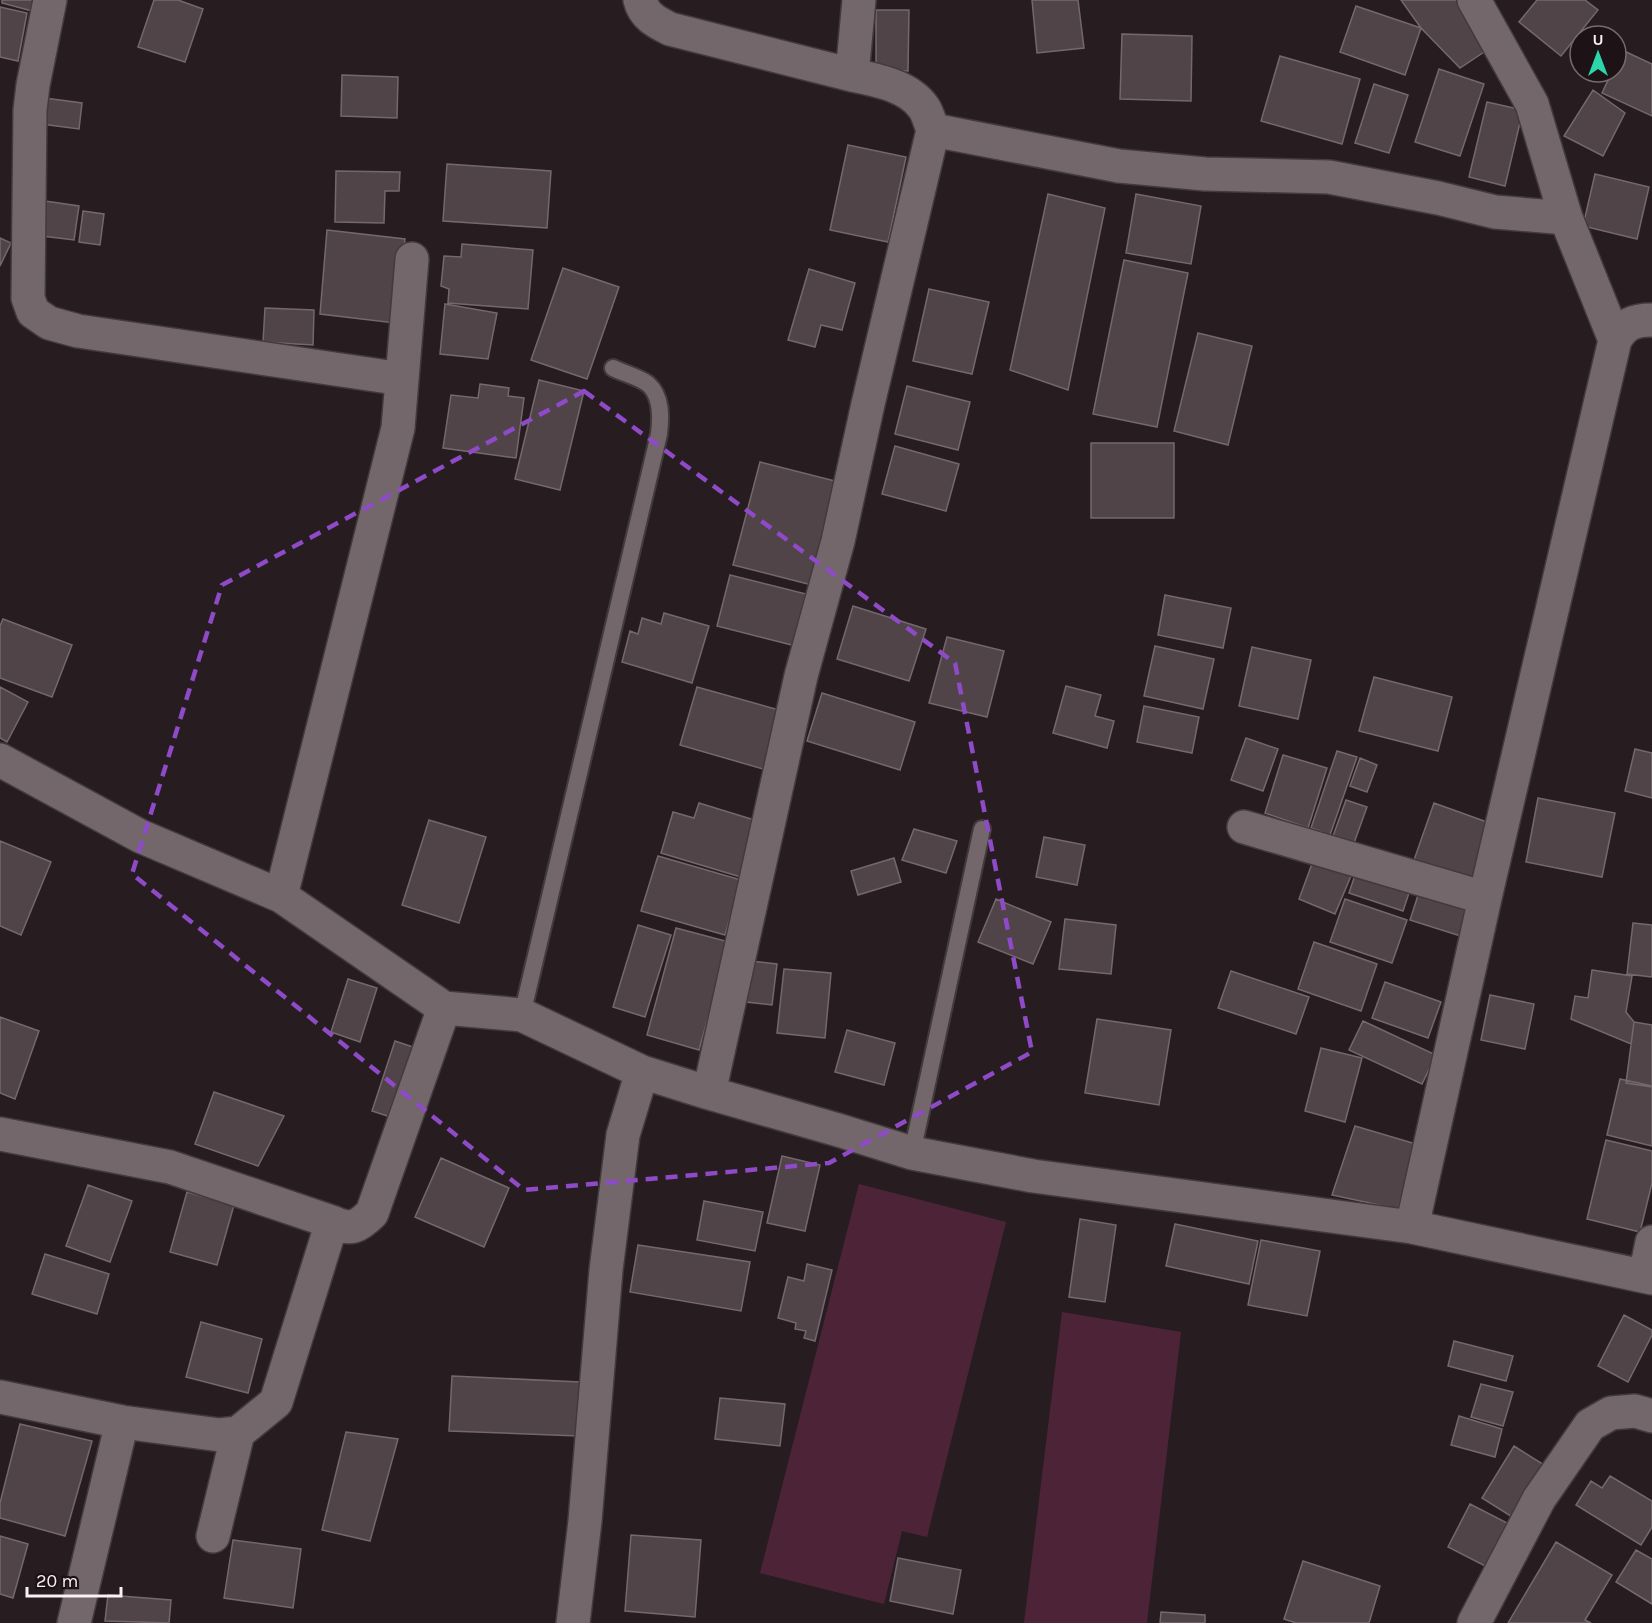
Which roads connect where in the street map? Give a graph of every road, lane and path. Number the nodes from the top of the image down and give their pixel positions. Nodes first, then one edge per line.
1 (50, 0) edge
2 (640, 0) edge
3 (859, 0) edge
4 (1474, 0) edge
5 (852, 75) junction
6 (933, 130) junction
7 (1566, 218) junction
8 (412, 259) dead end
9 (1652, 320) edge
10 (1615, 340) junction
11 (613, 368) dead end
12 (402, 379) junction
13 (0, 760) edge
14 (1244, 827) dead end
15 (982, 829) dead end
16 (281, 896) junction
17 (1485, 898) junction
18 (444, 1008) junction
19 (522, 1015) junction
20 (642, 1072) junction
21 (709, 1094) junction
22 (0, 1134) edge
23 (912, 1153) junction
24 (332, 1222) junction
25 (1412, 1227) junction
26 (1652, 1242) edge
27 (1649, 1277) edge
28 (0, 1397) edge
29 (1652, 1416) edge
30 (122, 1422) junction
31 (238, 1433) junction
32 (213, 1536) dead end
33 (74, 1623) edge
34 (573, 1623) edge
35 (1474, 1623) edge

1 - 12 street
2 - 5 street
3 - 5 street
4 - 7 street
5 - 6 street
6 - 7 street
6 - 21 street
7 - 10 street
8 - 12 street
9 - 10 street
10 - 17 street
11 - 19 lane
12 - 16 street
13 - 16 street
14 - 17 street
15 - 23 lane
16 - 18 street
17 - 25 street
18 - 19 street
18 - 24 street
19 - 20 street
20 - 21 street
20 - 34 street
21 - 23 street
22 - 24 street
23 - 25 street
24 - 31 street
25 - 27 street
26 - 27 street
28 - 30 street
29 - 35 street
30 - 31 street
30 - 33 street
31 - 32 street

